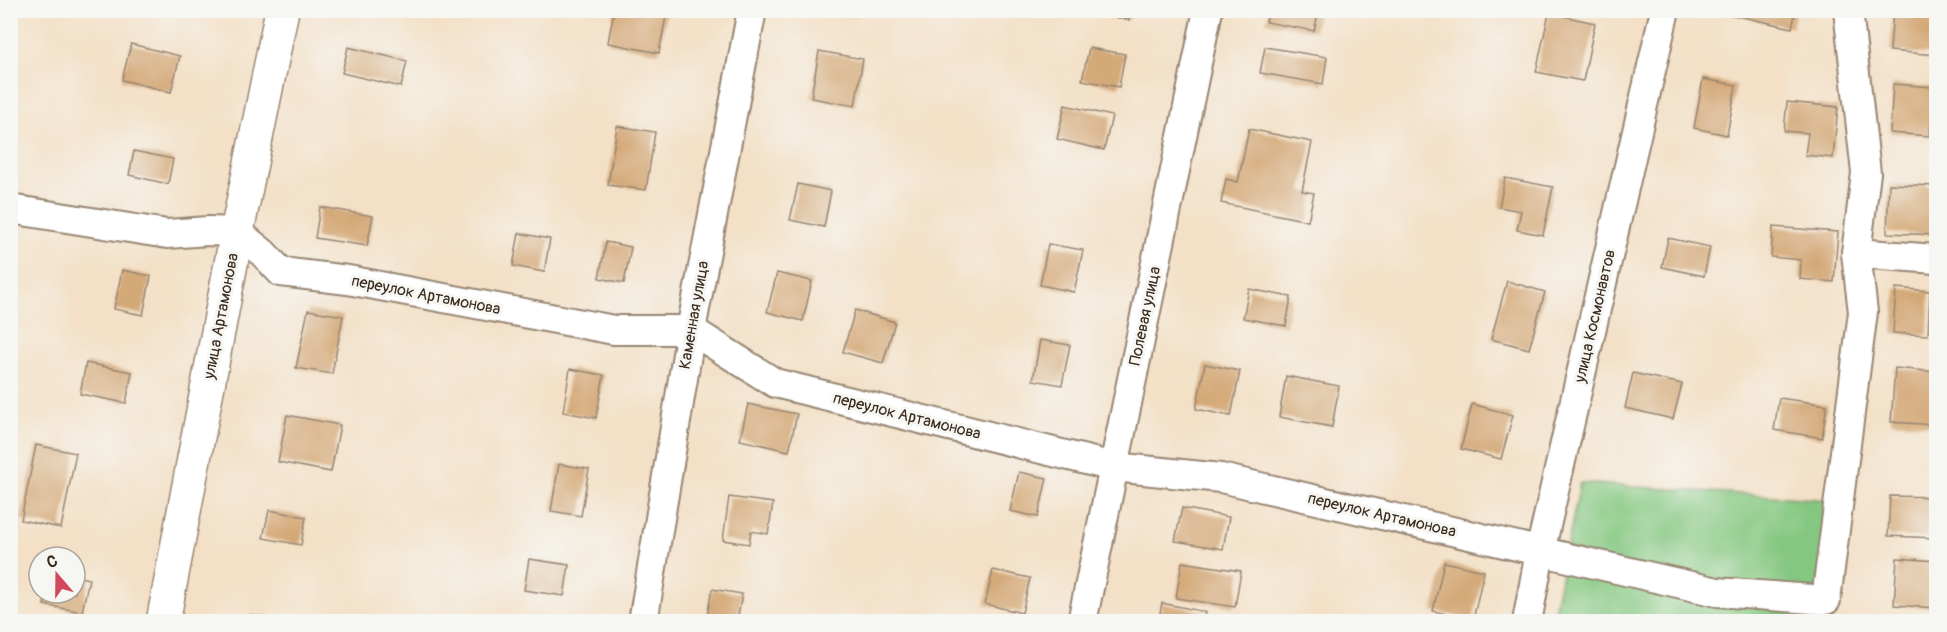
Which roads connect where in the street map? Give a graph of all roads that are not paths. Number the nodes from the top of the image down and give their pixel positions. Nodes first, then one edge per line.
1 (282, 10) edge
2 (752, 10) edge
3 (1209, 10) edge
4 (1665, 10) edge
5 (1848, 10) edge
6 (10, 209) edge
7 (237, 232) junction
8 (1856, 253) junction
9 (1936, 259) edge
10 (691, 330) junction
11 (1114, 467) junction
12 (1540, 552) junction
13 (163, 621) edge
14 (643, 621) edge
15 (1082, 621) edge
16 (1527, 621) edge

1 - 7 street, улица Артамонова
2 - 10 street, Каменная улица
3 - 11 street, Полевая улица
4 - 12 street, улица Космонавтов
5 - 8 street
6 - 7 street
7 - 10 street, переулок Артамонова
7 - 13 street, улица Артамонова
8 - 9 street
8 - 12 street, переулок Артамонова
10 - 11 street, переулок Артамонова
10 - 14 street, Каменная улица
11 - 12 street, переулок Артамонова
11 - 15 street, Полевая улица
12 - 16 street, улица Космонавтов

